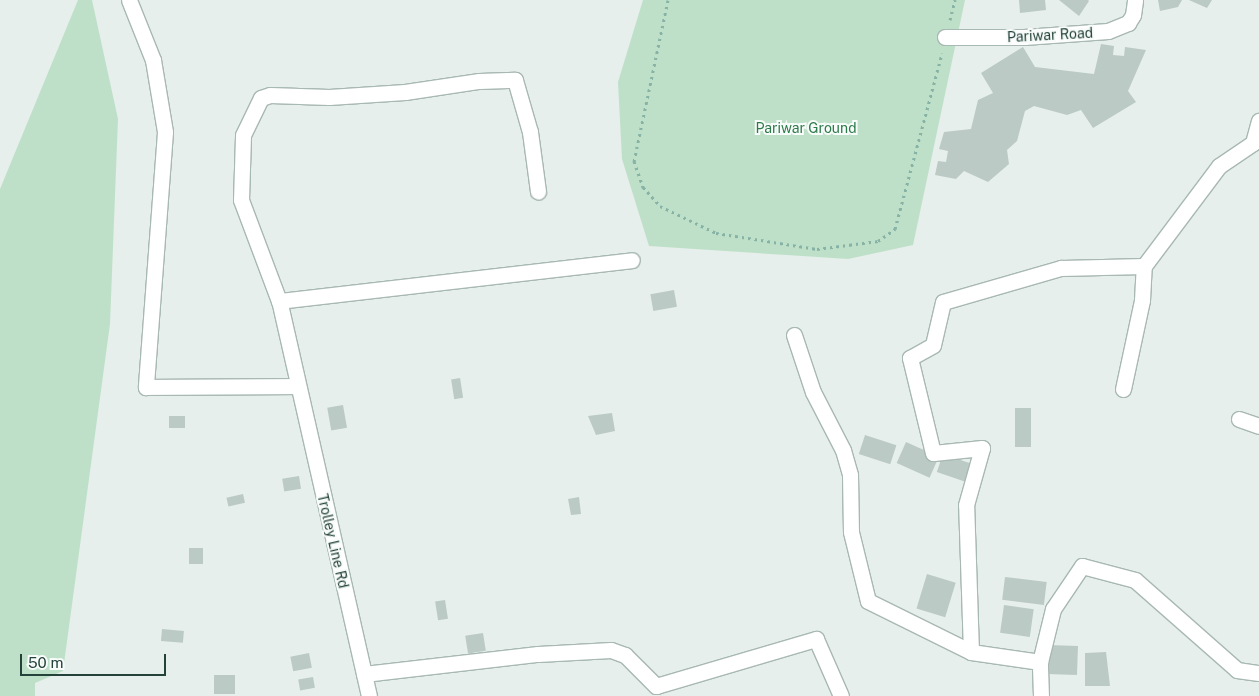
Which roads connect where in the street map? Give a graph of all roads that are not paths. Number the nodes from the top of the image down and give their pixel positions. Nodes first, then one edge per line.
1 (129, 0) edge
2 (1135, 0) edge
3 (945, 37) road end
4 (1259, 121) edge
5 (538, 191) dead end
6 (632, 260) dead end
7 (1144, 266) junction
8 (279, 301) junction
9 (794, 335) dead end
10 (296, 386) junction
11 (1122, 389) dead end
12 (1239, 419) dead end
13 (1259, 426) edge
14 (971, 652) junction
15 (1040, 662) junction
16 (1259, 673) edge
17 (364, 674) junction
18 (369, 696) edge
19 (841, 696) edge
20 (1041, 696) edge

1 - 10 street
2 - 3 street, Pariwar Road
4 - 7 street
5 - 8 street, Trolley Line Rd
6 - 8 street
7 - 11 street
7 - 14 street
8 - 10 street, Trolley Line Rd
9 - 14 street
10 - 17 street, Trolley Line Rd
12 - 13 street
14 - 15 street
15 - 16 street
15 - 20 street
17 - 18 street, Trolley Line Rd
17 - 19 street

